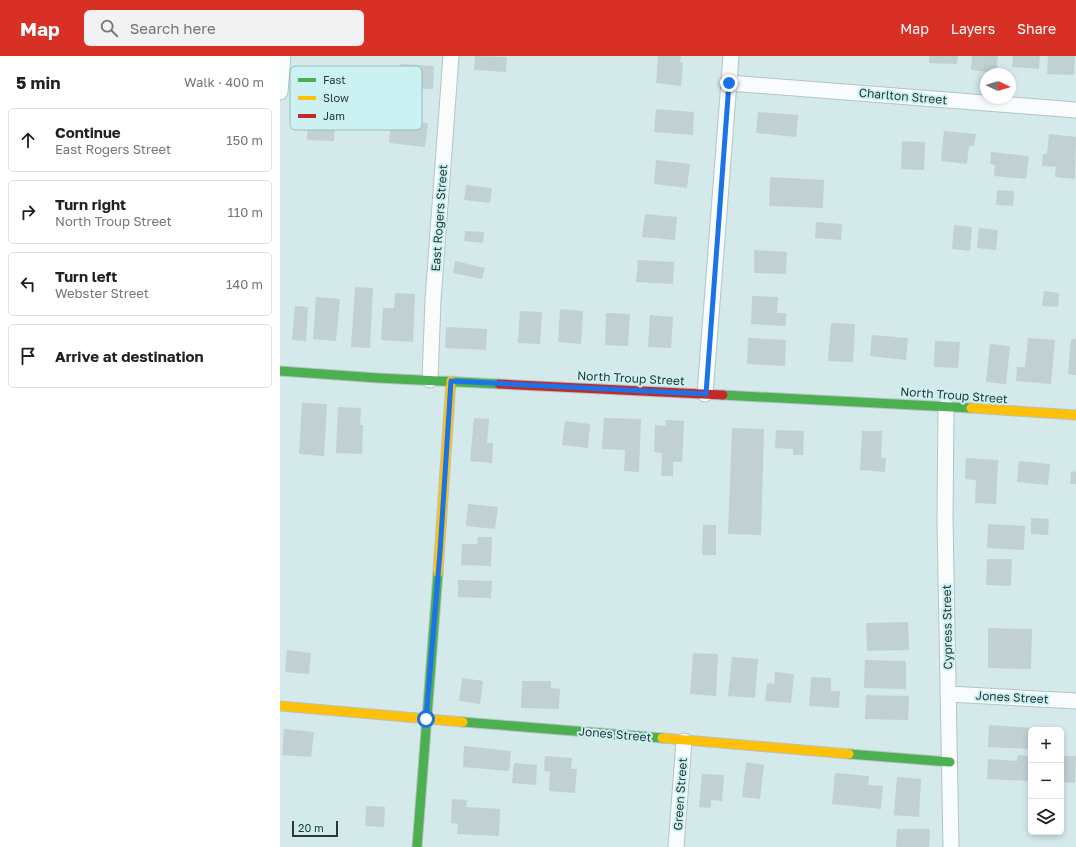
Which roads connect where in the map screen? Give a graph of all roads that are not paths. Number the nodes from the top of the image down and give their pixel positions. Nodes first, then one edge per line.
1 (283, 56) edge
2 (451, 56) edge
3 (731, 56) edge
4 (729, 83) junction
5 (280, 92) edge
6 (1076, 110) edge
7 (280, 371) edge
8 (430, 380) junction
9 (451, 381) junction
10 (706, 394) junction
11 (946, 406) junction
12 (1076, 415) edge
13 (948, 694) junction
14 (1076, 700) edge
15 (280, 706) edge
16 (426, 719) junction
17 (684, 740) junction
18 (950, 762) junction
19 (417, 847) edge
20 (676, 847) edge
21 (951, 847) edge

1 - 5 street
2 - 8 street, East Rogers Street
3 - 4 street
4 - 6 street, Charlton Street
4 - 10 street
7 - 8 street, North Troup Street
8 - 9 street, North Troup Street
9 - 10 street, North Troup Street
9 - 16 street
10 - 11 street, North Troup Street
11 - 12 street, North Troup Street
11 - 13 street, Cypress Street
13 - 14 street, Jones Street
13 - 18 street, Cypress Street
15 - 16 street, Jones Street
16 - 17 street, Jones Street
16 - 19 street
17 - 18 street, Jones Street
17 - 20 street, Green Street
18 - 21 street, Cypress Street

